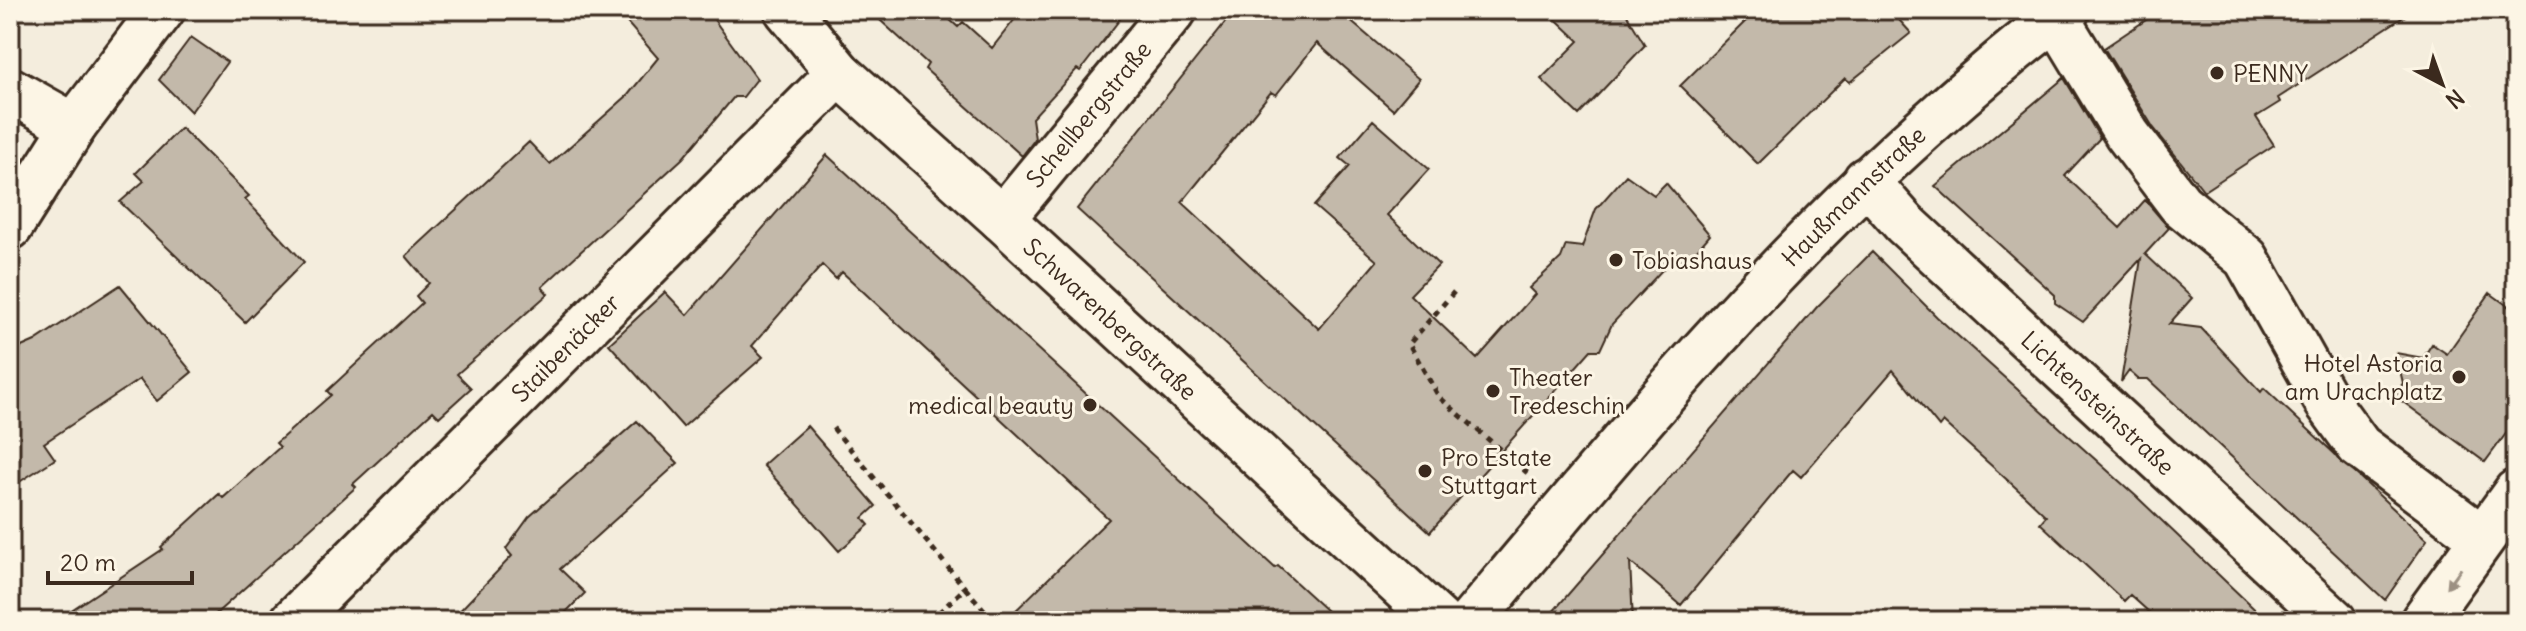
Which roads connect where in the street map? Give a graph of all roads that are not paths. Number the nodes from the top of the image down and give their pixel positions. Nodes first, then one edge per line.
1 (162, 10) edge
2 (787, 10) edge
3 (1174, 10) edge
4 (2062, 14) edge
5 (839, 73) junction
6 (10, 90) edge
7 (74, 126) junction
8 (1866, 180) junction
9 (1002, 219) junction
10 (10, 227) edge
11 (2516, 492) edge
12 (2482, 538) junction
13 (293, 621) edge
14 (1439, 621) edge
15 (1471, 621) edge
16 (2334, 621) edge
17 (2423, 621) edge

1 - 7 street
2 - 5 street, Schwarenbergstraße
3 - 9 street, Schellbergstraße
4 - 8 street, Haußmannstraße
4 - 12 street
5 - 9 street, Schwarenbergstraße
5 - 13 street, Staibenäcker
6 - 7 street
7 - 10 street
8 - 15 street, Haußmannstraße
8 - 16 street, Lichtensteinstraße
9 - 14 street, Schwarenbergstraße
11 - 12 street
12 -> 17 street

